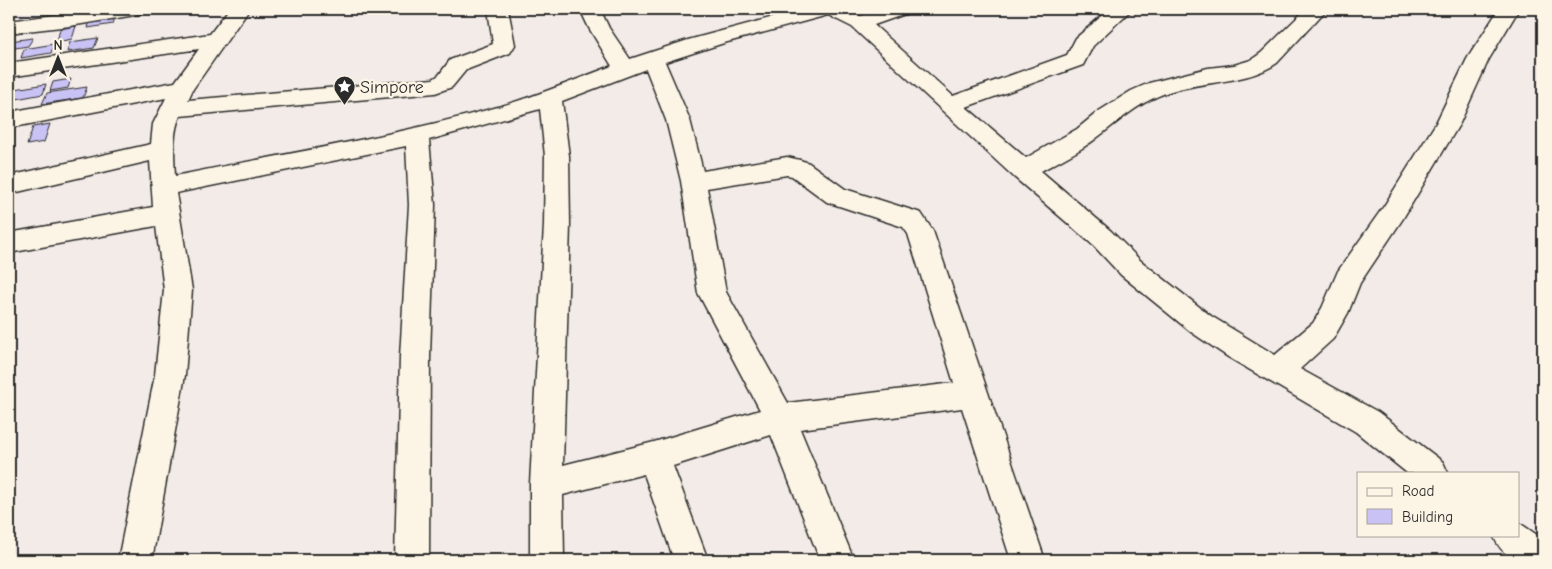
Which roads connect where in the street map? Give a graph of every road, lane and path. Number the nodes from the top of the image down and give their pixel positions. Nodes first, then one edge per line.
1 (135, 9) edge
2 (243, 9) edge
3 (498, 9) edge
4 (590, 9) edge
5 (826, 9) edge
6 (832, 9) edge
7 (901, 9) edge
8 (1122, 9) edge
9 (1317, 9) edge
10 (1509, 9) edge
11 (859, 23) junction
12 (9, 27) edge
13 (215, 40) junction
14 (653, 59) junction
15 (625, 69) junction
16 (9, 70) edge
17 (550, 98) junction
18 (177, 99) junction
19 (950, 105) junction
20 (9, 120) edge
21 (417, 135) junction
22 (162, 150) junction
23 (1023, 171) junction
24 (692, 181) junction
25 (9, 185) edge
26 (163, 187) junction
27 (168, 214) junction
28 (9, 243) edge
29 (1278, 370) junction
30 (972, 394) junction
31 (780, 418) junction
32 (654, 457) junction
33 (1431, 472) edge
34 (546, 484) junction
35 (1511, 536) edge
36 (135, 560) edge
37 (412, 560) edge
38 (546, 560) edge
39 (691, 560) edge
40 (837, 560) edge
41 (1028, 560) edge
42 (1543, 560) edge

1 - 12 street
2 - 13 street
3 - 18 street
4 - 15 street
5 - 14 street
6 - 11 street
7 - 11 street
8 - 19 street
9 - 23 street
10 - 29 street
11 - 19 street
13 - 16 street
13 - 18 street
14 - 15 street
14 - 24 street
15 - 17 street
17 - 21 street
17 - 34 street
18 - 20 street
18 - 22 street
19 - 23 street
21 - 26 street
21 - 37 street
22 - 25 street
22 - 26 street
23 - 29 street
24 - 30 street
24 - 31 street
26 - 27 street
27 - 28 street
27 - 36 street
29 - 33 street
30 - 31 street
30 - 41 street
31 - 32 street
31 - 40 street
32 - 34 street
32 - 39 street
34 - 38 street
35 - 42 street

